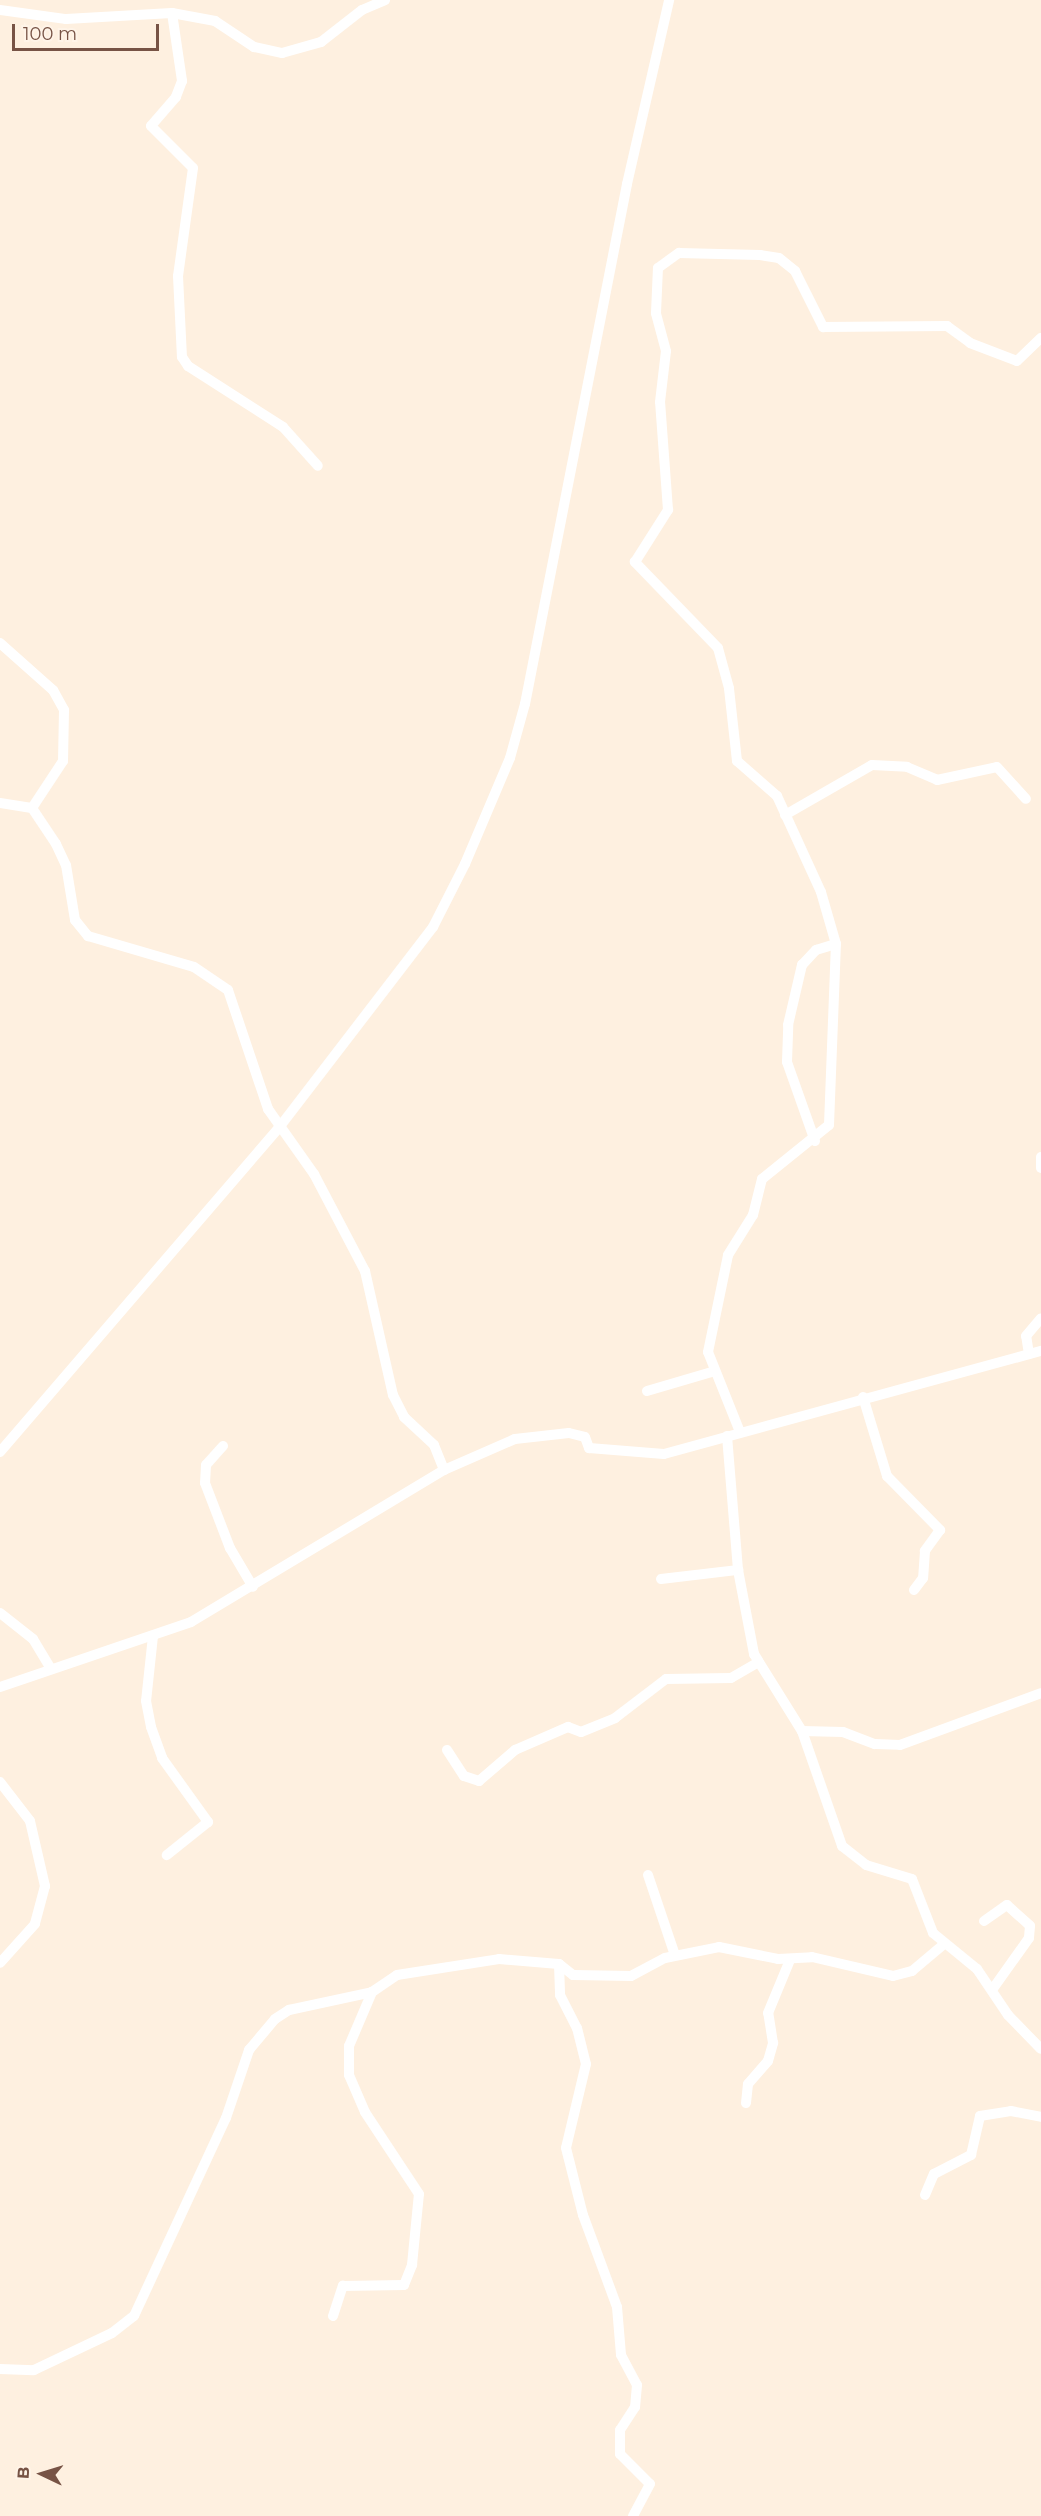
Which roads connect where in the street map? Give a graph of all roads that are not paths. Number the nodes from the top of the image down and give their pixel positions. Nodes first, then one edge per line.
1 (385, 0) edge
2 (669, 0) edge
3 (0, 10) edge
4 (172, 13) junction
5 (1041, 338) edge
6 (318, 466) dead end
7 (0, 643) edge
8 (1026, 799) dead end
9 (0, 803) edge
10 (32, 808) junction
11 (785, 815) junction
12 (836, 944) junction
13 (278, 1129) junction
14 (815, 1141) junction
15 (1041, 1157) edge
16 (1041, 1168) edge
17 (1041, 1318) edge
18 (1041, 1351) edge
19 (1029, 1354) junction
20 (715, 1371) junction
21 (647, 1391) dead end
22 (863, 1397) junction
23 (740, 1432) junction
24 (728, 1436) junction
25 (223, 1446) dead end
26 (0, 1452) edge
27 (444, 1470) junction
28 (738, 1570) junction
29 (661, 1579) dead end
30 (254, 1587) junction
31 (914, 1590) dead end
32 (0, 1613) edge
33 (153, 1636) junction
34 (759, 1662) junction
35 (50, 1667) junction
36 (0, 1687) edge
37 (1041, 1693) edge
38 (802, 1731) junction
39 (447, 1750) dead end
40 (0, 1782) edge
41 (167, 1855) dead end
42 (648, 1875) dead end
43 (984, 1920) dead end
44 (943, 1946) junction
45 (675, 1955) junction
46 (790, 1960) junction
47 (0, 1963) edge
48 (559, 1964) junction
49 (992, 1990) junction
50 (372, 1992) junction
51 (1041, 2049) edge
52 (746, 2103) dead end
53 (1041, 2117) edge
54 (925, 2195) dead end
55 (333, 2316) dead end
56 (0, 2369) edge
57 (633, 2516) edge

1 - 4 street
2 - 13 street
3 - 4 street
4 - 6 street
5 - 11 street
7 - 10 street
8 - 11 street
9 - 10 street
10 - 13 street
11 - 12 street
12 - 14 street
12 - 14 street
13 - 26 street
13 - 27 street
14 - 20 street
15 - 16 street
17 - 19 street
18 - 19 street
19 - 22 street
20 - 21 street
20 - 23 street
22 - 23 street
22 - 31 street
23 - 24 street
24 - 27 street
24 - 28 street
25 - 30 street
27 - 30 street
28 - 29 street
28 - 34 street
30 - 33 street
32 - 35 street
33 - 35 street
33 - 41 street
34 - 38 street
34 - 39 street
35 - 36 street
37 - 38 street
38 - 44 street
40 - 47 street
42 - 45 street
43 - 49 street
44 - 46 street
44 - 49 street
45 - 46 street
45 - 48 street
46 - 52 street
48 - 50 street
48 - 57 street
49 - 51 street
50 - 55 street
50 - 56 street
53 - 54 street

